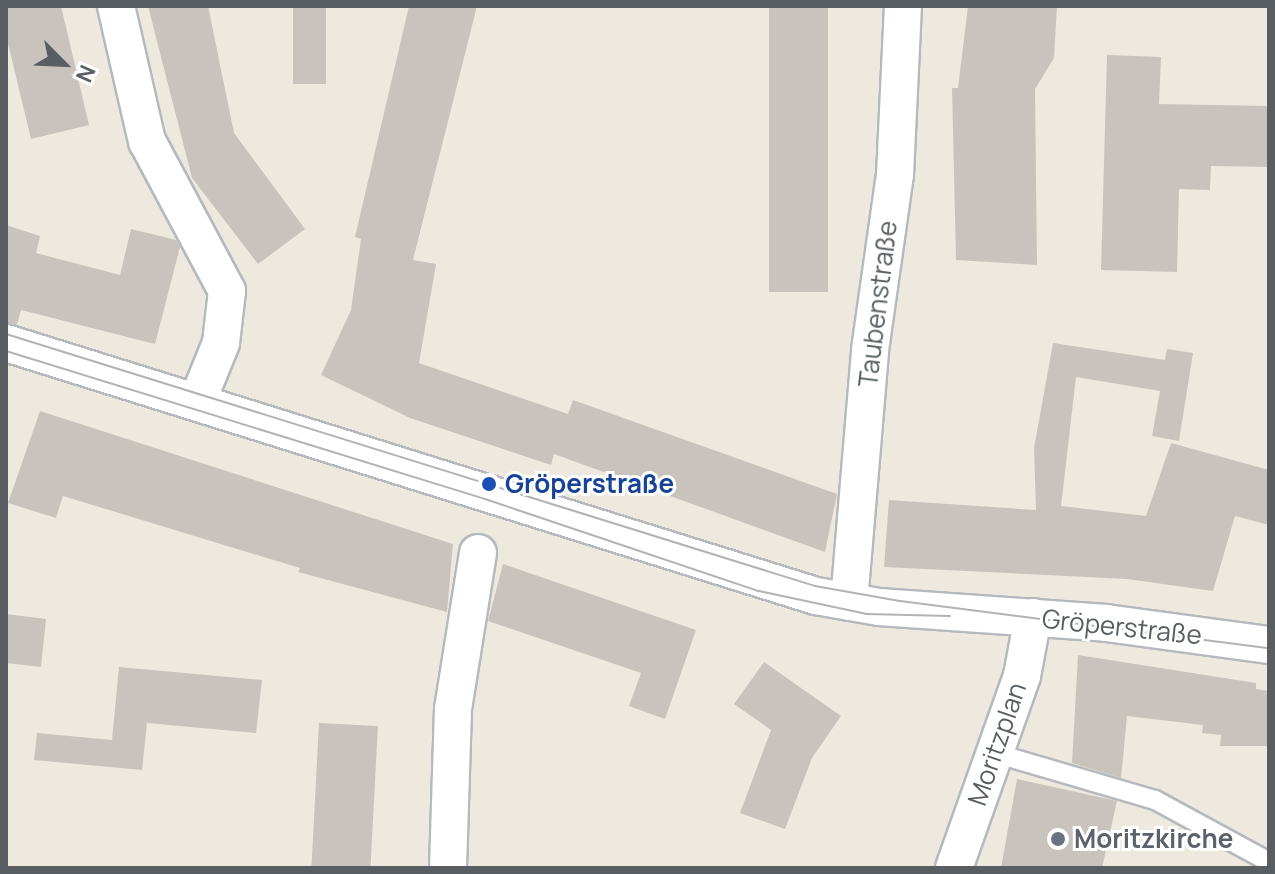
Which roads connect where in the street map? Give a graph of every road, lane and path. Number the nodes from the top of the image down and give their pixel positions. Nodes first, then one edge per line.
1 (116, 6) edge
2 (903, 6) edge
3 (6, 343) edge
4 (198, 400) junction
5 (478, 553) dead end
6 (849, 602) junction
7 (1033, 617) junction
8 (1269, 645) edge
9 (994, 753) junction
10 (1269, 862) edge
11 (448, 868) edge
12 (954, 868) edge

1 - 4 street
2 - 6 street, Taubenstraße
3 - 4 street, Gröperstraße
4 - 6 street, Gröperstraße
5 - 11 street
6 - 7 street, Gröperstraße
7 - 8 street, Gröperstraße
7 - 9 street, Moritzplan
9 - 10 lane
9 - 12 street, Moritzplan

